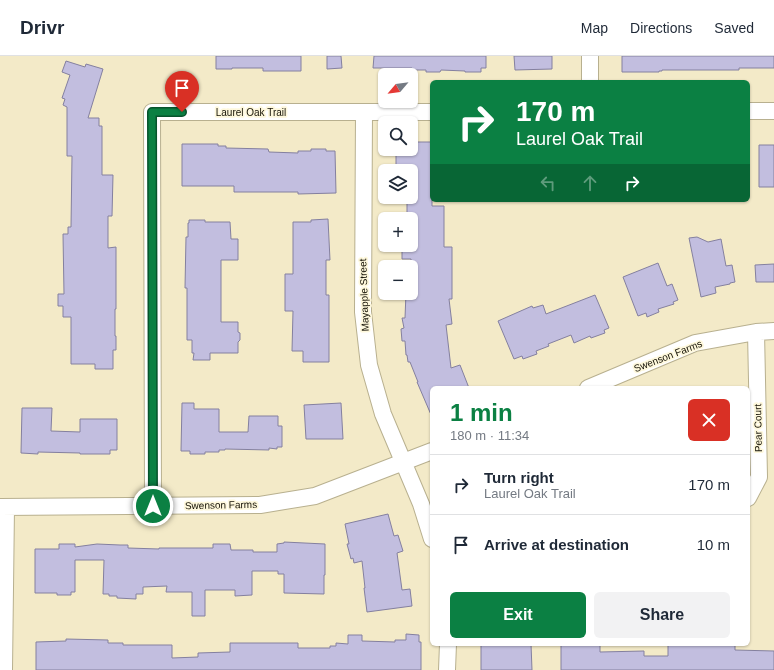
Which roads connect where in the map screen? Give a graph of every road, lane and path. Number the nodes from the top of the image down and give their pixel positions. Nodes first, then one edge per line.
1 (590, 56) edge
2 (590, 80) edge
3 (750, 111) edge
4 (774, 111) edge
5 (364, 112) junction
6 (430, 112) edge
7 (756, 332) junction
8 (774, 332) edge
9 (593, 386) edge
10 (430, 452) edge
11 (402, 462) junction
12 (750, 494) edge
13 (153, 506) junction
14 (3, 507) edge
15 (430, 532) edge
16 (448, 646) edge
17 (4, 670) edge
18 (448, 670) edge

1 - 2 street
3 - 4 street
5 - 6 street, Laurel Oak Trail
5 - 11 street, Mayapple Street
5 - 13 street, Laurel Oak Trail
7 - 8 street, Swenson Farms
7 - 9 street, Swenson Farms
7 - 12 street, Pear Court
10 - 11 street, Swenson Farms
11 - 13 street, Swenson Farms
11 - 15 street, Mayapple Street
13 - 14 street, Swenson Farms
14 - 17 street
16 - 18 street

